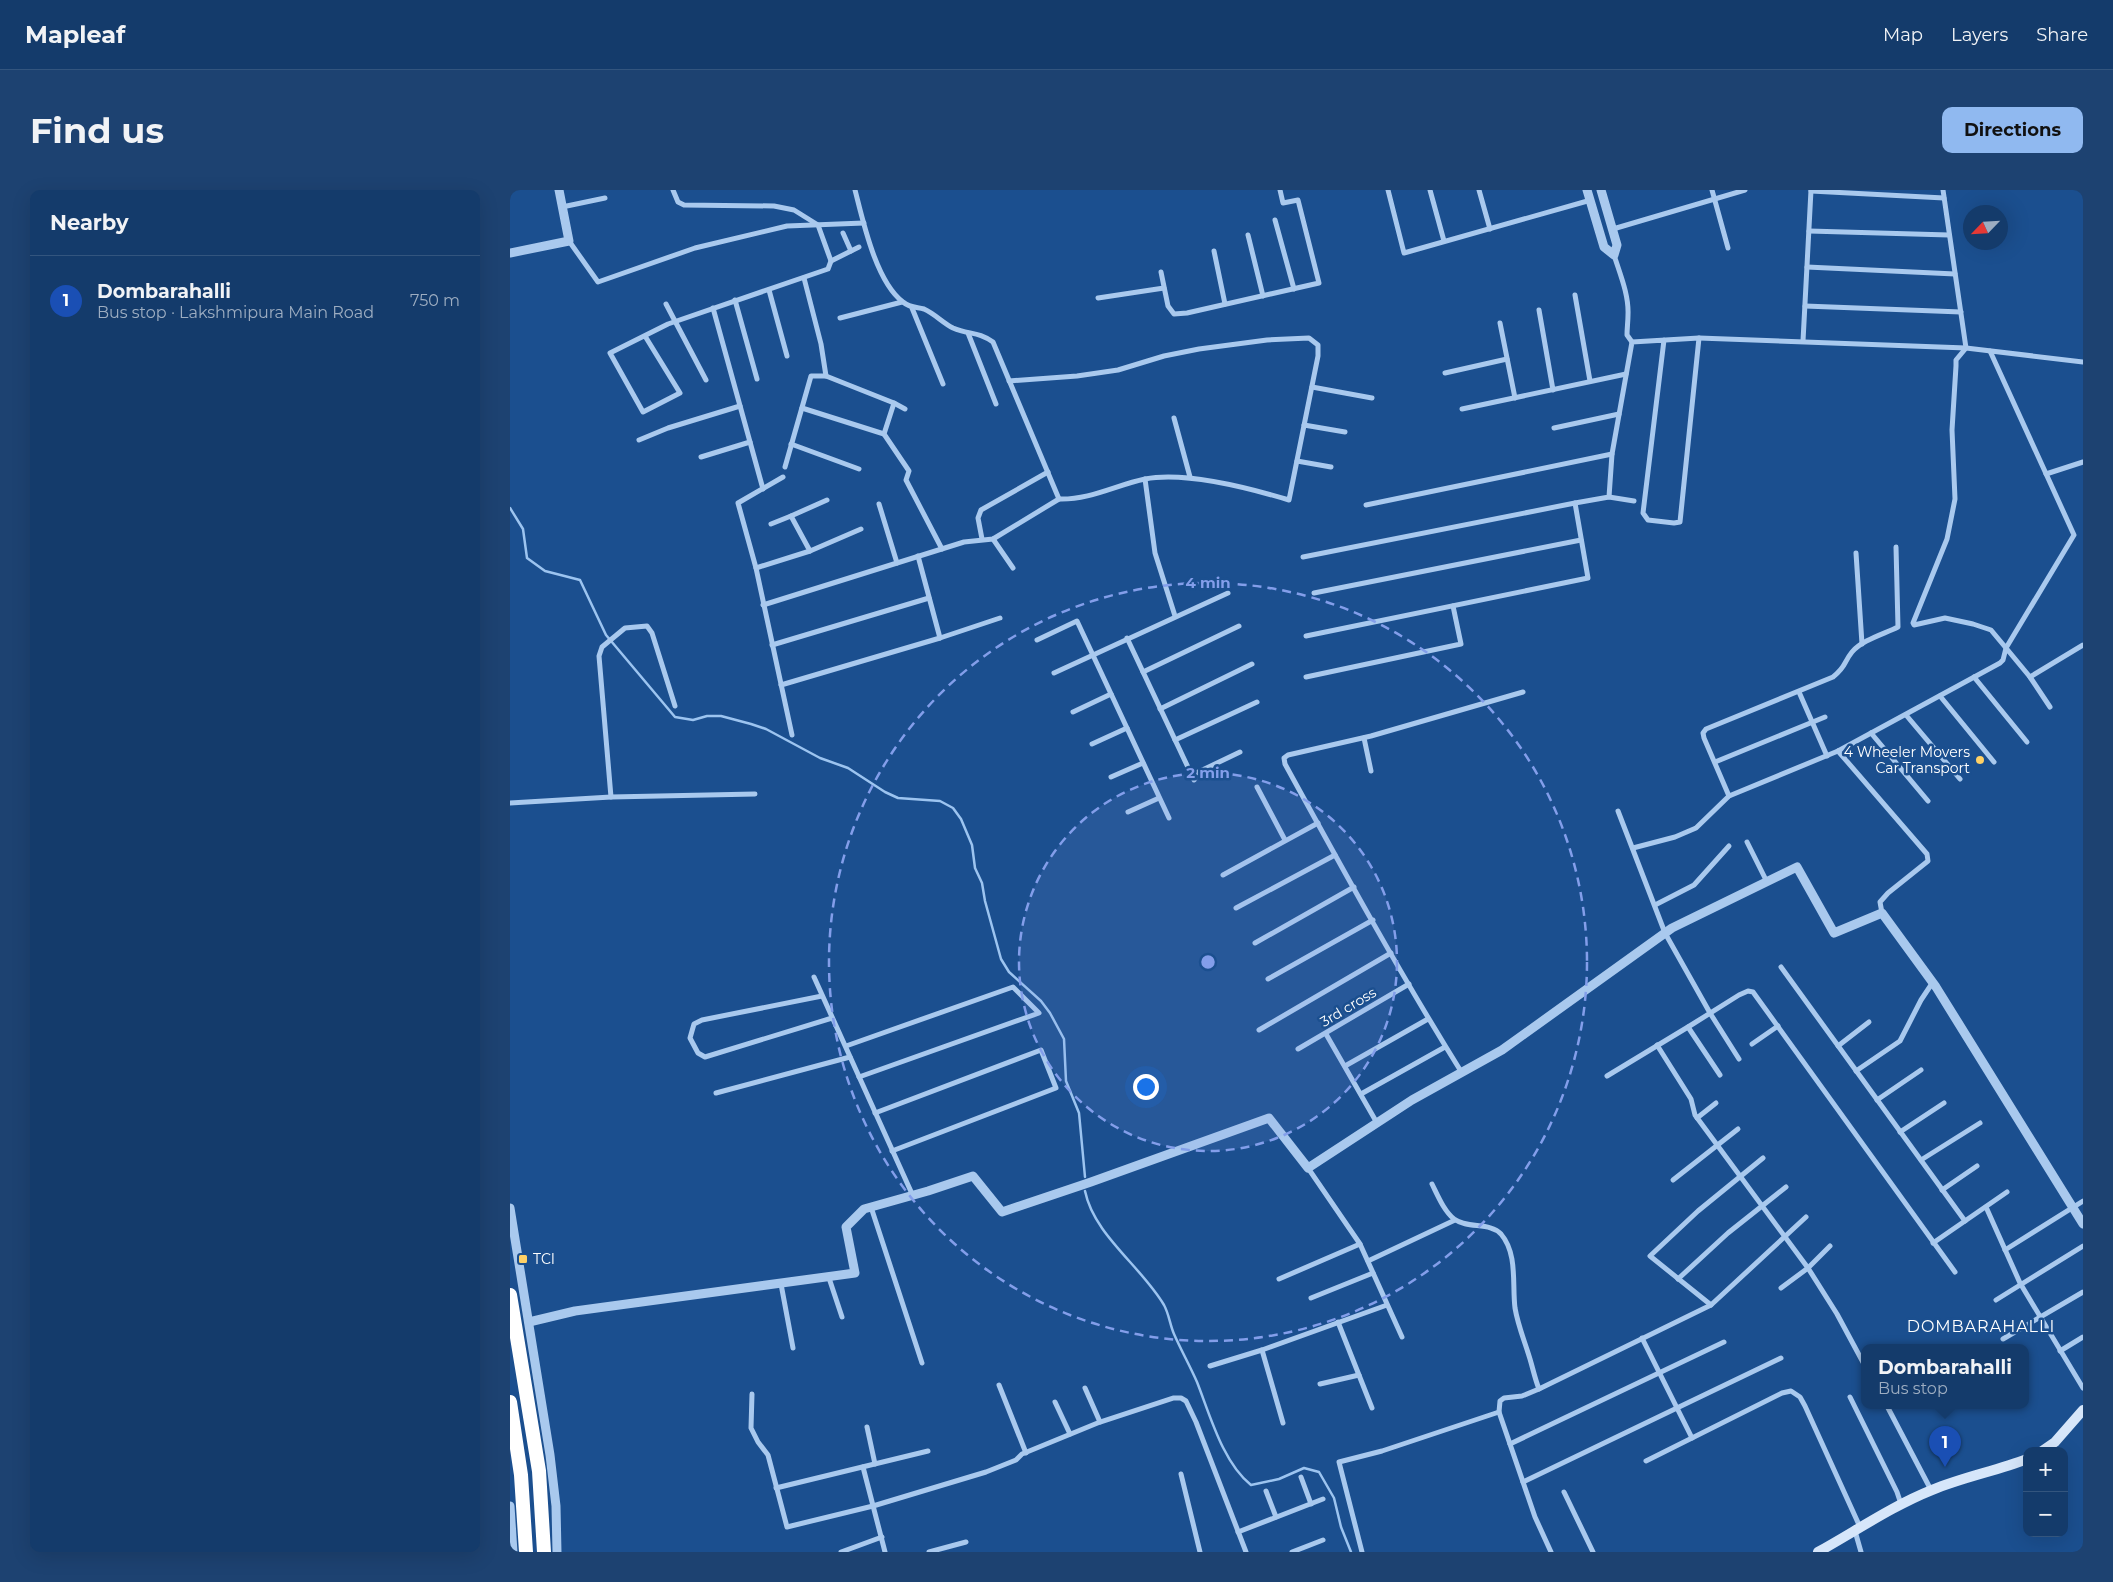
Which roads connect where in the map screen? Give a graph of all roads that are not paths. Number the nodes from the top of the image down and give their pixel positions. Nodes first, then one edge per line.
1 (559, 190) edge
2 (673, 190) edge
3 (855, 190) edge
4 (1280, 190) edge
5 (1388, 190) edge
6 (1430, 190) edge
7 (1479, 190) edge
8 (1588, 190) edge
9 (1601, 190) edge
10 (1712, 190) edge
11 (1745, 190) edge
12 (1811, 190) edge
13 (1943, 190) edge
14 (604, 198) dead end
15 (1944, 198) junction
16 (1714, 199) junction
17 (1590, 200) junction
18 (562, 207) junction
19 (1276, 220) dead end
20 (864, 223) junction
21 (818, 225) junction
22 (1490, 229) junction
23 (1613, 229) junction
24 (1809, 231) junction
25 (844, 232) dead end
26 (1248, 234) dead end
27 (1950, 235) junction
28 (568, 241) junction
29 (1444, 241) junction
30 (858, 248) dead end
31 (1728, 248) dead end
32 (852, 251) junction
33 (1214, 251) dead end
34 (510, 253) edge
35 (1614, 255) junction
36 (831, 261) junction
37 (1807, 267) junction
38 (1161, 272) dead end
39 (1955, 274) junction
40 (804, 278) junction
41 (1164, 288) junction
42 (1294, 289) junction
43 (769, 290) junction
44 (1575, 294) dead end
45 (1263, 296) junction
46 (1098, 298) dead end
47 (736, 300) junction
48 (902, 302) junction
49 (666, 304) dead end
50 (1225, 304) junction
51 (1805, 306) junction
52 (713, 308) junction
53 (912, 308) junction
54 (1539, 310) dead end
55 (1961, 312) junction
56 (840, 318) dead end
57 (674, 322) junction
58 (1500, 323) dead end
59 (968, 333) junction
60 (646, 336) junction
61 (1700, 338) junction
62 (1664, 340) junction
63 (1803, 341) junction
64 (1632, 342) junction
65 (1966, 348) junction
66 (1990, 351) junction
67 (787, 356) dead end
68 (1507, 359) junction
69 (2083, 362) edge
70 (1445, 373) dead end
71 (1626, 374) junction
72 (826, 376) junction
73 (757, 379) dead end
74 (706, 380) dead end
75 (1009, 380) junction
76 (1590, 382) junction
77 (943, 384) dead end
78 (1312, 388) junction
79 (1553, 390) junction
80 (1372, 398) dead end
81 (1515, 398) junction
82 (894, 403) junction
83 (996, 404) dead end
84 (740, 406) junction
85 (802, 408) junction
86 (905, 409) dead end
87 (1462, 409) dead end
88 (1619, 414) junction
89 (1174, 418) dead end
90 (1304, 425) junction
91 (1554, 428) dead end
92 (1345, 432) dead end
93 (884, 434) junction
94 (639, 440) dead end
95 (750, 442) junction
96 (791, 444) junction
97 (1612, 454) junction
98 (701, 457) dead end
99 (1297, 461) junction
100 (2083, 462) edge
101 (785, 467) dead end
102 (1331, 467) dead end
103 (859, 469) dead end
104 (1048, 472) junction
105 (2046, 474) junction
106 (784, 477) dead end
107 (1190, 477) junction
108 (1145, 479) junction
109 (762, 489) junction
110 (1609, 498) junction
111 (1059, 499) junction
112 (827, 500) dead end
113 (1634, 502) dead end
114 (1575, 503) junction
115 (879, 504) dead end
116 (1366, 505) dead end
117 (791, 516) junction
118 (771, 524) dead end
119 (861, 529) dead end
120 (982, 539) junction
121 (993, 539) junction
122 (1581, 540) junction
123 (1896, 547) dead end
124 (942, 549) junction
125 (810, 551) junction
126 (1856, 553) dead end
127 (918, 556) junction
128 (1303, 557) dead end
129 (897, 563) junction
130 (756, 568) junction
131 (1013, 568) dead end
132 (1228, 593) dead end
133 (1314, 593) dead end
134 (929, 598) junction
135 (763, 605) junction
136 (1453, 606) junction
137 (1175, 616) junction
138 (1000, 618) dead end
139 (1239, 626) dead end
140 (1306, 636) dead end
141 (940, 638) junction
142 (1127, 638) junction
143 (1037, 640) dead end
144 (1862, 644) junction
145 (772, 645) junction
146 (2083, 645) edge
147 (2006, 648) junction
148 (1093, 655) junction
149 (1252, 664) dead end
150 (1143, 672) junction
151 (1054, 673) dead end
152 (1306, 677) dead end
153 (1974, 677) junction
154 (2030, 677) junction
155 (781, 685) junction
156 (1523, 692) dead end
157 (1799, 692) junction
158 (1111, 694) junction
159 (1940, 696) junction
160 (1257, 702) dead end
161 (675, 706) dead end
162 (2050, 706) dead end
163 (1160, 709) junction
164 (1073, 712) dead end
165 (1906, 715) junction
166 (1825, 717) dead end
167 (1812, 723) junction
168 (1127, 728) junction
169 (1871, 733) junction
170 (792, 735) dead end
171 (1364, 738) junction
172 (1175, 740) junction
173 (2027, 742) dead end
174 (1092, 744) dead end
175 (1838, 751) junction
176 (1240, 752) dead end
177 (1827, 756) junction
178 (1715, 762) junction
179 (1994, 762) dead end
180 (1143, 763) junction
181 (1371, 771) dead end
182 (1111, 777) dead end
183 (1960, 779) dead end
184 (1257, 786) dead end
185 (755, 794) dead end
186 (1729, 796) junction
187 (611, 797) junction
188 (1159, 798) junction
189 (1928, 801) dead end
190 (510, 803) edge
191 (1618, 811) dead end
192 (1128, 812) dead end
193 (1169, 818) dead end
194 (1318, 823) junction
195 (1285, 840) junction
196 (1746, 842) dead end
197 (1729, 846) dead end
198 (1634, 848) junction
199 (1336, 855) junction
200 (1223, 875) dead end
201 (1767, 882) junction
202 (1354, 887) junction
203 (1654, 905) junction
204 (1236, 908) dead end
205 (1882, 912) junction
206 (1373, 920) junction
207 (1665, 933) junction
208 (1255, 943) dead end
209 (1391, 953) junction
210 (1781, 967) dead end
211 (814, 978) dead end
212 (1268, 979) dead end
213 (1933, 982) junction
214 (1409, 984) junction
215 (822, 996) junction
216 (1710, 1013) junction
217 (832, 1018) junction
218 (1428, 1019) junction
219 (1868, 1022) dead end
220 (1778, 1026) junction
221 (1688, 1028) junction
222 (1259, 1030) dead end
223 (1326, 1034) junction
224 (1752, 1044) dead end
225 (1657, 1045) junction
226 (846, 1046) junction
227 (1838, 1046) junction
228 (1446, 1047) junction
229 (1298, 1050) dead end
230 (850, 1056) junction
231 (1740, 1059) dead end
232 (1345, 1066) junction
233 (1921, 1070) dead end
234 (1856, 1071) junction
235 (1462, 1072) junction
236 (1607, 1076) dead end
237 (1720, 1076) dead end
238 (859, 1077) junction
239 (716, 1093) dead end
240 (1361, 1094) junction
241 (1877, 1100) junction
242 (1716, 1102) dead end
243 (1944, 1103) dead end
244 (875, 1113) junction
245 (1697, 1118) junction
246 (1980, 1123) dead end
247 (1377, 1124) junction
248 (1738, 1129) dead end
249 (1900, 1132) junction
250 (1717, 1145) junction
251 (892, 1151) junction
252 (1763, 1158) dead end
253 (1920, 1160) junction
254 (1977, 1166) dead end
255 (1308, 1168) junction
256 (1740, 1176) junction
257 (1672, 1180) dead end
258 (1432, 1184) dead end
259 (1786, 1187) dead end
260 (1942, 1190) junction
261 (2007, 1192) dead end
262 (913, 1196) junction
263 (2083, 1201) edge
264 (1762, 1206) junction
265 (871, 1207) junction
266 (1986, 1207) junction
267 (510, 1208) edge
268 (2073, 1208) junction
269 (1806, 1217) dead end
270 (1455, 1220) junction
271 (1965, 1222) junction
272 (2083, 1224) edge
273 (1785, 1236) junction
274 (1934, 1243) junction
275 (1360, 1244) junction
276 (1830, 1246) dead end
277 (2083, 1246) edge
278 (2005, 1250) junction
279 (1368, 1261) junction
280 (1808, 1268) junction
281 (1955, 1272) dead end
282 (1373, 1273) junction
283 (830, 1278) junction
284 (1279, 1279) dead end
285 (1678, 1279) junction
286 (2020, 1283) junction
287 (781, 1284) junction
288 (1781, 1288) dead end
289 (2083, 1292) edge
290 (510, 1294) edge
291 (1311, 1298) dead end
292 (1996, 1300) dead end
293 (1387, 1305) junction
294 (1711, 1305) junction
295 (842, 1317) dead end
296 (2040, 1317) junction
297 (528, 1322) junction
298 (1338, 1322) junction
299 (1402, 1337) dead end
300 (2083, 1337) edge
301 (1642, 1338) junction
302 (2003, 1339) dead end
303 (1724, 1342) dead end
304 (793, 1348) dead end
305 (1262, 1350) junction
306 (2060, 1351) junction
307 (1781, 1358) dead end
308 (1861, 1359) edge
309 (922, 1363) dead end
310 (1210, 1366) dead end
311 (1660, 1374) junction
312 (1359, 1375) junction
313 (1320, 1384) dead end
314 (999, 1385) dead end
315 (1084, 1388) dead end
316 (1539, 1388) junction
317 (2083, 1388) edge
318 (752, 1394) dead end
319 (1850, 1397) dead end
320 (510, 1402) edge
321 (1056, 1402) dead end
322 (1677, 1407) junction
323 (1372, 1408) dead end
324 (1888, 1409) edge
325 (2083, 1410) edge
326 (1499, 1412) junction
327 (1100, 1422) junction
328 (1283, 1423) dead end
329 (867, 1427) dead end
330 (1070, 1434) junction
331 (1692, 1438) junction
332 (1510, 1444) junction
333 (2048, 1447) edge
334 (928, 1451) dead end
335 (1026, 1452) junction
336 (2023, 1460) edge
337 (1646, 1461) dead end
338 (875, 1464) junction
339 (863, 1467) junction
340 (1181, 1474) dead end
341 (1301, 1477) dead end
342 (1523, 1482) junction
343 (776, 1488) junction
344 (1931, 1490) junction
345 (1266, 1492) dead end
346 (1564, 1492) dead end
347 (1323, 1499) dead end
348 (1311, 1504) junction
349 (1901, 1504) junction
350 (510, 1506) edge
351 (873, 1506) junction
352 (1276, 1517) junction
353 (1858, 1529) junction
354 (1238, 1532) junction
355 (882, 1537) junction
356 (1323, 1540) dead end
357 (966, 1542) dead end
358 (513, 1552) edge
359 (526, 1552) edge
360 (544, 1552) edge
361 (557, 1552) edge
362 (841, 1552) edge
363 (885, 1552) edge
364 (929, 1552) edge
365 (1200, 1552) edge
366 (1246, 1552) edge
367 (1292, 1552) edge
368 (1362, 1552) edge
369 (1551, 1552) edge
370 (1593, 1552) edge
371 (1818, 1552) edge
372 (1862, 1552) edge

1 - 18 street
2 - 21 street
3 - 20 street
4 - 42 street
5 - 29 street
6 - 29 street
7 - 22 street
8 - 17 street
9 - 23 street
10 - 16 street
11 - 16 street
12 - 15 street
12 - 24 street
13 - 15 street
14 - 18 street
15 - 27 street
16 - 23 street
16 - 31 street
17 - 22 street
17 - 35 street
18 - 28 street
19 - 42 street
20 - 21 street
20 - 48 street
21 - 28 street
21 - 36 street
22 - 29 street
23 - 35 street
24 - 27 street
24 - 37 street
25 - 32 street
26 - 45 street
27 - 39 street
28 - 34 street
30 - 32 street
32 - 36 street
33 - 50 street
35 - 64 street
36 - 40 street
37 - 39 street
37 - 51 street
38 - 41 street
39 - 55 street
40 - 43 street
40 - 72 street
41 - 46 street
41 - 50 street
42 - 45 street
43 - 47 street
43 - 67 street
44 - 76 street
45 - 50 street
47 - 52 street
47 - 73 street
48 - 53 street
48 - 56 street
49 - 57 street
51 - 55 street
51 - 63 street
52 - 57 street
52 - 84 street
53 - 59 street
53 - 77 street
54 - 79 street
55 - 65 street
57 - 60 street
57 - 74 street
58 - 68 street
59 - 75 street
59 - 83 street
60 - 60 street
61 - 62 street
61 - 62 street
61 - 63 street
62 - 64 street
63 - 65 street
64 - 71 street
65 - 66 street
65 - 147 street
66 - 69 street
66 - 105 street
68 - 70 street
68 - 81 street
71 - 76 street
71 - 88 street
72 - 82 street
72 - 85 street
75 - 78 street
75 - 104 street
76 - 79 street
78 - 80 street
78 - 90 street
79 - 81 street
81 - 87 street
82 - 86 street
82 - 93 street
84 - 94 street
84 - 95 street
85 - 93 street
85 - 96 street
88 - 91 street
88 - 97 street
89 - 107 street
90 - 92 street
90 - 99 street
93 - 124 street
95 - 98 street
95 - 109 street
96 - 101 street
96 - 103 street
97 - 110 street
97 - 116 street
99 - 102 street
99 - 107 street
100 - 105 street
104 - 111 street
104 - 120 street
105 - 147 street
106 - 109 street
107 - 108 street
108 - 111 street
108 - 137 street
109 - 130 street
110 - 113 street
110 - 114 street
111 - 121 street
112 - 117 street
114 - 122 street
114 - 128 street
115 - 129 street
117 - 118 street
117 - 125 street
119 - 125 street
120 - 121 street
120 - 124 street
121 - 131 street
122 - 133 street
122 - 136 street
123 - 144 street
124 - 127 street
125 - 130 street
126 - 144 street
127 - 129 street
127 - 134 street
129 - 135 street
130 - 135 street
132 - 137 street
134 - 141 street
134 - 145 street
135 - 145 street
136 - 140 street
136 - 152 street
137 - 142 street
138 - 141 street
139 - 150 street
141 - 155 street
142 - 148 street
142 - 150 street
143 - 148 street
144 - 157 street
145 - 155 street
146 - 154 street
147 - 153 street
147 - 154 street
148 - 151 street
148 - 158 street
149 - 163 street
150 - 163 street
153 - 159 street
153 - 173 street
154 - 162 street
155 - 170 street
156 - 171 street
157 - 167 street
157 - 178 street
158 - 164 street
158 - 168 street
159 - 165 street
159 - 179 street
160 - 172 street
161 - 187 street
163 - 172 street
165 - 169 street
165 - 183 street
166 - 167 street
167 - 177 street
167 - 178 street
168 - 174 street
168 - 180 street
169 - 175 street
169 - 189 street
171 - 181 street
171 - 194 street
172 - 176 street
175 - 177 street
175 - 205 street
177 - 186 street
178 - 186 street
180 - 182 street
180 - 188 street
184 - 195 street
185 - 187 street
186 - 198 street
187 - 190 street
188 - 192 street
188 - 193 street
191 - 198 street
194 - 195 street
194 - 199 street
195 - 200 street
196 - 201 street
197 - 203 street
198 - 203 street
199 - 202 street
199 - 204 street
201 - 205 street
201 - 207 street
202 - 206 street
202 - 208 street
203 - 207 street
205 - 213 street
206 - 209 street
206 - 212 street
207 - 216 street
207 - 235 street
209 - 214 street
209 - 222 street
210 - 227 street
211 - 215 street
213 - 234 street
213 - 268 street
214 - 218 street
214 - 223 street, 3rd cross
215 - 217 street
215 - 217 street
216 - 220 street
216 - 221 street
216 - 231 street
217 - 226 street
218 - 228 street
218 - 232 street
219 - 227 street
220 - 224 street
220 - 274 street
221 - 225 street
221 - 237 street
223 - 229 street, 3rd cross
223 - 232 street
225 - 236 street
225 - 245 street
226 - 230 street
226 - 238 street
227 - 234 street
228 - 235 street
228 - 240 street
230 - 238 street
230 - 239 street
232 - 240 street
233 - 241 street
234 - 241 street
235 - 247 street
238 - 244 street
240 - 247 street
241 - 249 street
242 - 245 street
243 - 249 street
244 - 251 street
244 - 251 street
245 - 250 street
246 - 253 street
247 - 255 street
248 - 250 street
249 - 253 street
250 - 256 street
250 - 257 street
251 - 262 street
252 - 256 street
253 - 260 street
254 - 260 street
255 - 262 street
255 - 275 street
256 - 264 street
256 - 285 street
258 - 270 street
259 - 264 street
260 - 271 street
261 - 266 street
262 - 265 street
263 - 268 street
264 - 273 street
264 - 285 street
265 - 283 street
265 - 309 street
266 - 271 street
266 - 278 street
267 - 297 street
268 - 272 street
268 - 278 street
269 - 273 street
270 - 279 street
270 - 316 street
271 - 274 street
273 - 280 street
273 - 294 street
274 - 281 street
275 - 279 street
275 - 284 street
276 - 280 street
277 - 286 street
278 - 286 street
279 - 282 street
280 - 288 street
280 - 308 street
282 - 291 street
282 - 293 street
283 - 287 street
283 - 295 street
285 - 294 street
286 - 292 street
286 - 296 street
287 - 297 street
287 - 304 street
289 - 296 street
290 - 360 highway
293 - 298 street
293 - 299 street
294 - 301 street
296 - 302 street
296 - 306 street
297 - 361 street
298 - 305 street
298 - 312 street
300 - 306 street
301 - 311 street
301 - 316 street
303 - 311 street
305 - 310 street
305 - 328 street
306 - 317 street
307 - 322 street
311 - 322 street
311 - 332 street
312 - 313 street
312 - 323 street
314 - 335 street
315 - 327 street
316 - 326 street
318 - 343 street
319 - 349 street
320 - 359 highway
321 - 330 street
322 - 331 street
322 - 342 street
324 - 344 street
325 - 333 main road
326 - 332 street
326 - 368 street
327 - 330 street
327 - 354 street
329 - 338 street
330 - 335 street
331 - 337 street
331 - 353 street
332 - 342 street
334 - 338 street
335 - 351 street
336 - 344 main road
338 - 339 street
339 - 343 street
339 - 351 street
340 - 365 street
341 - 348 street
342 - 369 street
343 - 351 street
344 - 349 main road
345 - 352 street
346 - 370 street
347 - 348 street
348 - 352 street
349 - 353 main road
350 - 358 street
351 - 355 street
352 - 354 street
353 - 371 main road
353 - 372 street
354 - 366 street
355 - 362 street
355 - 363 street
356 - 367 street
357 - 364 street

